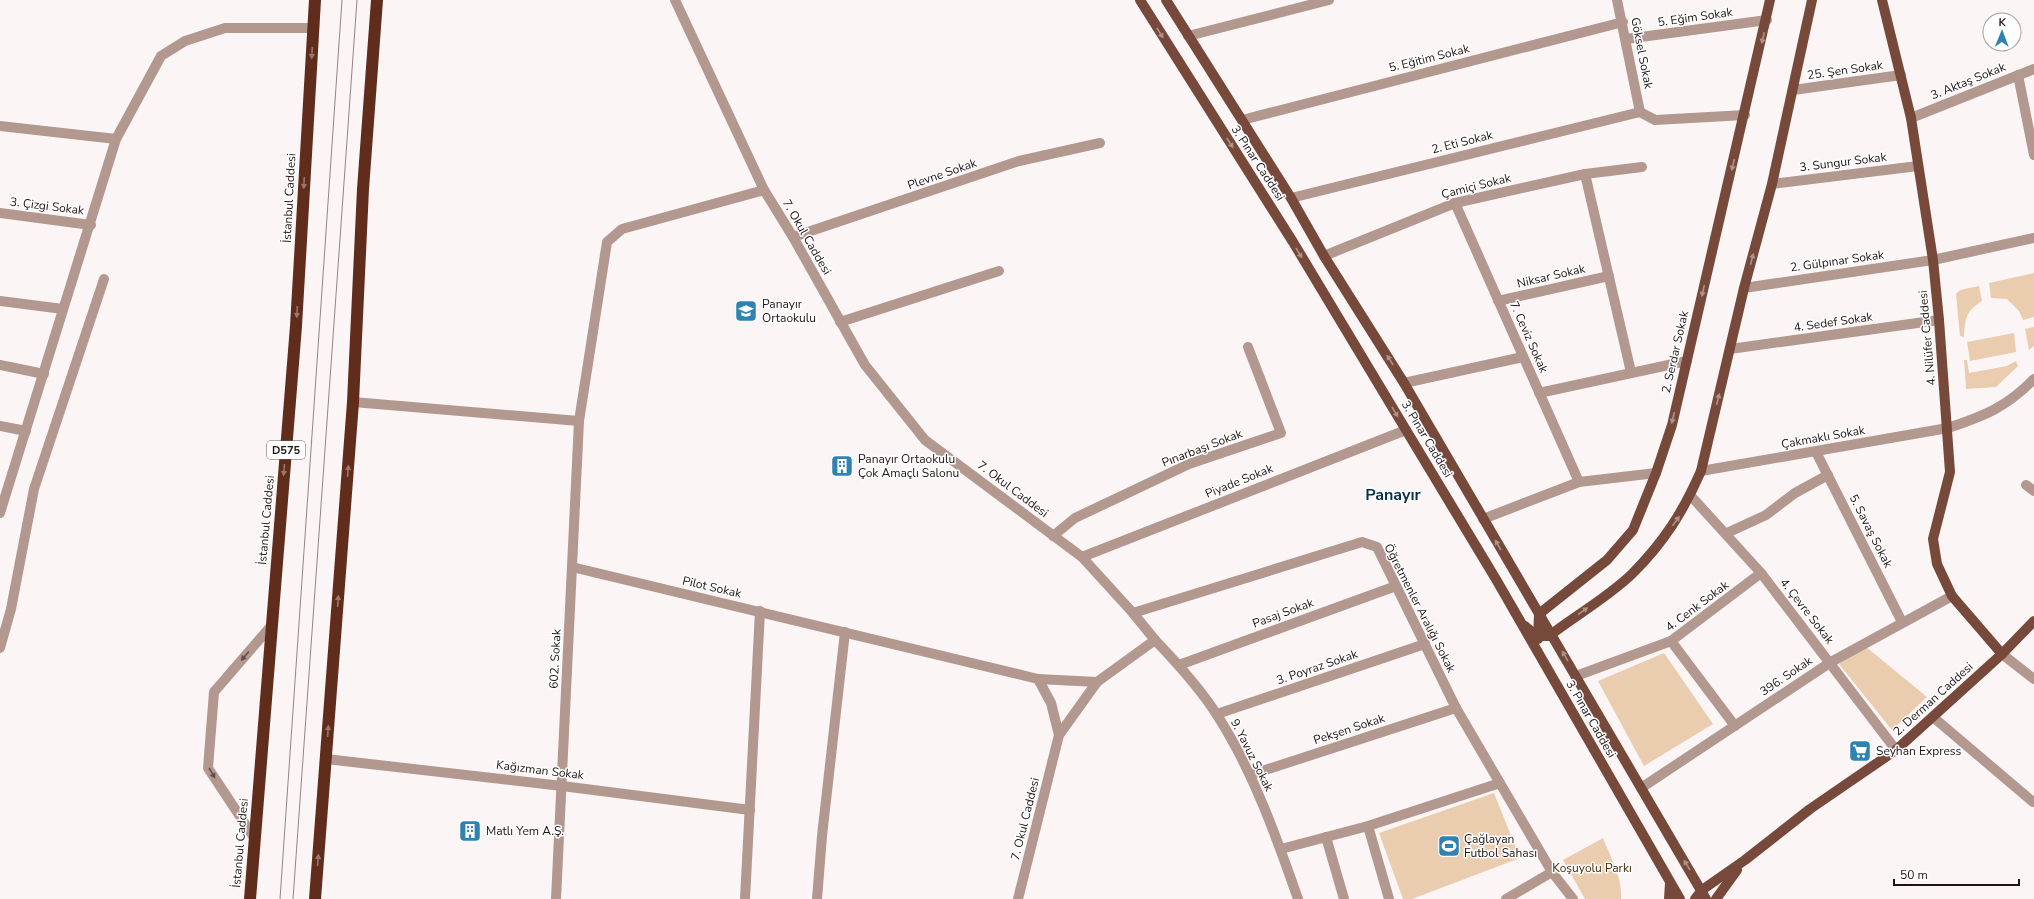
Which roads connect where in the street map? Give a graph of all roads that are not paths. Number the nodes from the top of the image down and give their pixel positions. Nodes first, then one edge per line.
1 (315, 0) edge
2 (377, 0) edge
3 (675, 0) edge
4 (1140, 0) edge
5 (1166, 0) edge
6 (1329, 0) edge
7 (1618, 0) edge
8 (1770, 0) edge
9 (1812, 0) edge
10 (1882, 0) edge
11 (1767, 20) junction
12 (1623, 22) junction
13 (313, 28) junction
14 (1188, 36) junction
15 (1626, 39) junction
16 (2034, 69) edge
17 (1901, 75) junction
18 (2018, 75) junction
19 (1793, 90) junction
20 (1640, 112) junction
21 (1745, 115) junction
22 (1911, 118) junction
23 (1242, 120) junction
24 (0, 126) edge
25 (116, 139) junction
26 (1100, 142) dead end
27 (2034, 155) edge
28 (1918, 166) junction
29 (1642, 167) dead end
30 (1585, 174) junction
31 (1772, 184) junction
32 (764, 190) junction
33 (1291, 198) junction
34 (1455, 203) junction
35 (0, 213) edge
36 (91, 225) junction
37 (793, 237) junction
38 (2034, 238) edge
39 (1324, 256) junction
40 (1933, 260) junction
41 (999, 271) dead end
42 (1609, 276) junction
43 (104, 279) dead end
44 (1744, 288) junction
45 (0, 301) edge
46 (1498, 301) junction
47 (64, 309) junction
48 (1939, 320) junction
49 (840, 322) junction
50 (1248, 347) dead end
51 (1730, 349) junction
52 (1523, 357) junction
53 (1687, 361) junction
54 (0, 365) edge
55 (1631, 372) junction
56 (44, 374) junction
57 (1404, 384) junction
58 (2032, 385) edge
59 (1539, 393) junction
60 (353, 402) junction
61 (579, 421) junction
62 (0, 426) edge
63 (1948, 428) junction
64 (1406, 430) junction
65 (26, 431) junction
66 (1816, 452) junction
67 (1701, 471) junction
68 (1656, 473) junction
69 (1828, 475) junction
70 (1579, 482) junction
71 (1690, 494) junction
72 (1, 510) edge
73 (1483, 519) junction
74 (1726, 533) junction
75 (1053, 536) junction
76 (1082, 557) junction
77 (572, 567) junction
78 (1762, 573) junction
79 (1496, 581) junction
80 (1396, 586) junction
81 (1952, 596) junction
82 (760, 612) junction
83 (1133, 613) junction
84 (1539, 614) junction
85 (2034, 621) edge
86 (1902, 622) junction
87 (271, 626) junction
88 (845, 632) junction
89 (1552, 634) junction
90 (1537, 636) junction
91 (1155, 640) junction
92 (1671, 642) junction
93 (1425, 644) junction
94 (0, 648) edge
95 (2002, 654) junction
96 (1831, 662) junction
97 (1179, 665) junction
98 (1546, 667) junction
99 (1576, 676) junction
100 (1038, 679) junction
101 (2034, 679) edge
102 (1097, 682) junction
103 (1456, 708) junction
104 (1217, 714) junction
105 (1933, 717) junction
106 (1735, 726) junction
107 (1059, 735) junction
108 (1896, 750) junction
109 (326, 760) junction
110 (1250, 775) junction
111 (1500, 783) junction
112 (562, 786) junction
113 (1641, 788) junction
114 (2033, 802) edge
115 (750, 810) junction
116 (1368, 826) junction
117 (1326, 837) junction
118 (255, 839) junction
119 (1281, 849) junction
120 (1745, 860) junction
121 (1552, 872) junction
122 (1670, 883) junction
123 (1704, 895) edge
124 (250, 899) edge
125 (315, 899) edge
126 (556, 899) edge
127 (745, 899) edge
128 (817, 899) edge
129 (1018, 899) edge
130 (1298, 899) edge
131 (1344, 899) edge
132 (1389, 899) edge
133 (1506, 899) edge
134 (1573, 899) edge
135 (1669, 899) edge
136 (1680, 899) edge
137 (1695, 899) edge
138 (1716, 899) edge

1 - 13 highway, İstanbul Caddesi / D575
2 - 60 highway
3 - 32 street, 7. Okul Caddesi
4 -> 64 main road, 3. Pınar Caddesi
5 - 14 main road
6 - 14 street
7 - 12 street, Göksel Sokak
8 - 11 main road, 2. Serdar Sokak
9 - 19 main road
10 - 17 main road, 4. Nilüfer Caddesi
11 - 15 street, 5. Eğim Sokak
11 -> 21 main road, 2. Serdar Sokak
12 - 15 street, Göksel Sokak
12 - 23 street, 5. Eğitim Sokak
13 - 25 street
13 -> 87 highway, İstanbul Caddesi / D575
14 - 23 main road
15 - 20 street, Göksel Sokak
16 - 18 street, 3. Aktaş Sokak
17 - 19 street, 25. Şen Sokak
17 - 22 main road, 4. Nilüfer Caddesi
18 - 22 street, 3. Aktaş Sokak
18 - 27 street
19 - 31 main road
20 - 21 street
20 - 33 street, 2. Eti Sokak
21 -> 53 main road, 2. Serdar Sokak
22 - 28 main road, 4. Nilüfer Caddesi
23 - 33 main road
24 - 25 street
25 - 36 street
26 - 37 street, Plevne Sokak
28 - 31 street, 3. Sungur Sokak
28 - 40 main road, 4. Nilüfer Caddesi
29 - 30 street, Çamiçi Sokak
30 - 34 street, Çamiçi Sokak
30 - 42 street
44 -> 31 main road
32 - 37 street, 7. Okul Caddesi
32 - 61 street, 602. Sokak
33 - 39 main road
34 - 39 street, Çamiçi Sokak
34 - 46 street, 7. Ceviz Sokak
35 - 36 street, 3. Çizgi Sokak
36 - 47 street
37 - 49 street, 7. Okul Caddesi
38 - 40 street, 2. Gülpınar Sokak
57 -> 39 main road
40 - 44 street, 2. Gülpınar Sokak
40 - 48 main road, 4. Nilüfer Caddesi
41 - 49 street
42 - 46 street, Niksar Sokak
42 - 55 street
43 - 94 street
44 - 51 main road
45 - 47 street
46 - 52 street, 7. Ceviz Sokak
47 - 56 street
48 - 51 street, 4. Sedef Sokak
48 - 63 main road, 4. Nilüfer Caddesi
49 - 75 street, 7. Okul Caddesi
50 - 75 street, Pınarbaşı Sokak
67 -> 51 main road
52 - 57 street
52 - 59 street, 7. Ceviz Sokak
53 - 55 street
53 -> 68 main road, 2. Serdar Sokak
54 - 56 street
55 - 59 street
56 - 65 street
57 - 73 main road
58 - 63 street, Çakmaklı Sokak
59 - 70 street, 7. Ceviz Sokak
60 - 61 street
109 -> 60 highway
61 - 77 street, 602. Sokak
62 - 65 street
63 - 66 street, Çakmaklı Sokak
63 - 81 main road, 4. Nilüfer Caddesi
64 - 76 street, Piyade Sokak
64 - 79 main road, 3. Pınar Caddesi
65 - 72 street
66 - 67 street, Çakmaklı Sokak
66 - 69 street, 5. Savaş Sokak
67 - 71 main road
68 - 70 street
68 - 84 main road, 2. Serdar Sokak
69 - 74 street
69 - 86 street, 5. Savaş Sokak
70 - 73 street
71 - 74 street, 4. Çevre Sokak
89 -> 71 main road
84 -> 73 main road
74 - 78 street, 4. Çevre Sokak
75 - 76 street, 7. Okul Caddesi
76 - 83 street, 7. Okul Caddesi
77 - 82 street, Pilot Sokak
77 - 112 street, 602. Sokak
78 - 92 street, 4. Cenk Sokak
78 - 96 street, 4. Çevre Sokak
79 - 90 main road
79 - 98 main road, 3. Pınar Caddesi
80 - 83 street, Öğretmenler Aralığı Sokak
80 - 93 street, Öğretmenler Aralığı Sokak
80 - 97 street, Pasaj Sokak
81 - 86 street, 396. Sokak
81 - 95 main road, 4. Nilüfer Caddesi
82 - 88 street, Pilot Sokak
82 - 115 street
83 - 91 street, 7. Okul Caddesi
84 - 89 main road
84 - 90 main road
85 - 95 main road, 2. Derman Caddesi
86 - 96 street, 396. Sokak
87 - 118 highway, İstanbul Caddesi / D575
87 -> 118 street
88 - 100 street, Pilot Sokak
88 - 128 street
89 - 90 main road
99 -> 89 main road
90 - 98 main road
91 - 97 street, 9. Yavuz Sokak
91 - 102 street, 7. Okul Caddesi
92 - 99 street, 4. Cenk Sokak
92 - 106 street
93 - 103 street, Öğretmenler Aralığı Sokak
93 - 104 street, 3. Poyraz Sokak
95 - 101 street
95 - 105 main road, 2. Derman Caddesi
96 - 106 street, 396. Sokak
96 - 108 street, 4. Çevre Sokak
97 - 104 street, 9. Yavuz Sokak
98 - 122 main road, 3. Pınar Caddesi
99 - 113 main road
100 - 102 street, Pilot Sokak
100 - 107 street
102 - 107 street, 7. Okul Caddesi
103 - 110 street, Pekşen Sokak
103 - 111 street, Öğretmenler Aralığı Sokak
104 - 110 street, 9. Yavuz Sokak
105 - 108 main road, 2. Derman Caddesi
105 - 114 street
106 - 113 street, 396. Sokak
107 - 129 street, 7. Okul Caddesi
108 - 120 main road, 2. Derman Caddesi
109 - 112 street, Kağızman Sokak
125 -> 109 highway
110 - 119 street, 9. Yavuz Sokak
111 - 116 street
111 - 121 street, Öğretmenler Aralığı Sokak
112 - 115 street, Kağızman Sokak
112 - 126 street, 602. Sokak
123 -> 113 main road
115 - 127 street
116 - 117 street
116 - 132 street
117 - 119 street
117 - 131 street
118 - 124 highway, İstanbul Caddesi / D575
119 - 130 street, 9. Yavuz Sokak
120 - 123 main road
120 - 138 main road
121 - 133 street
121 - 134 street, Öğretmenler Aralığı Sokak
122 - 135 main road
122 - 136 main road, 3. Pınar Caddesi
123 - 137 main road

